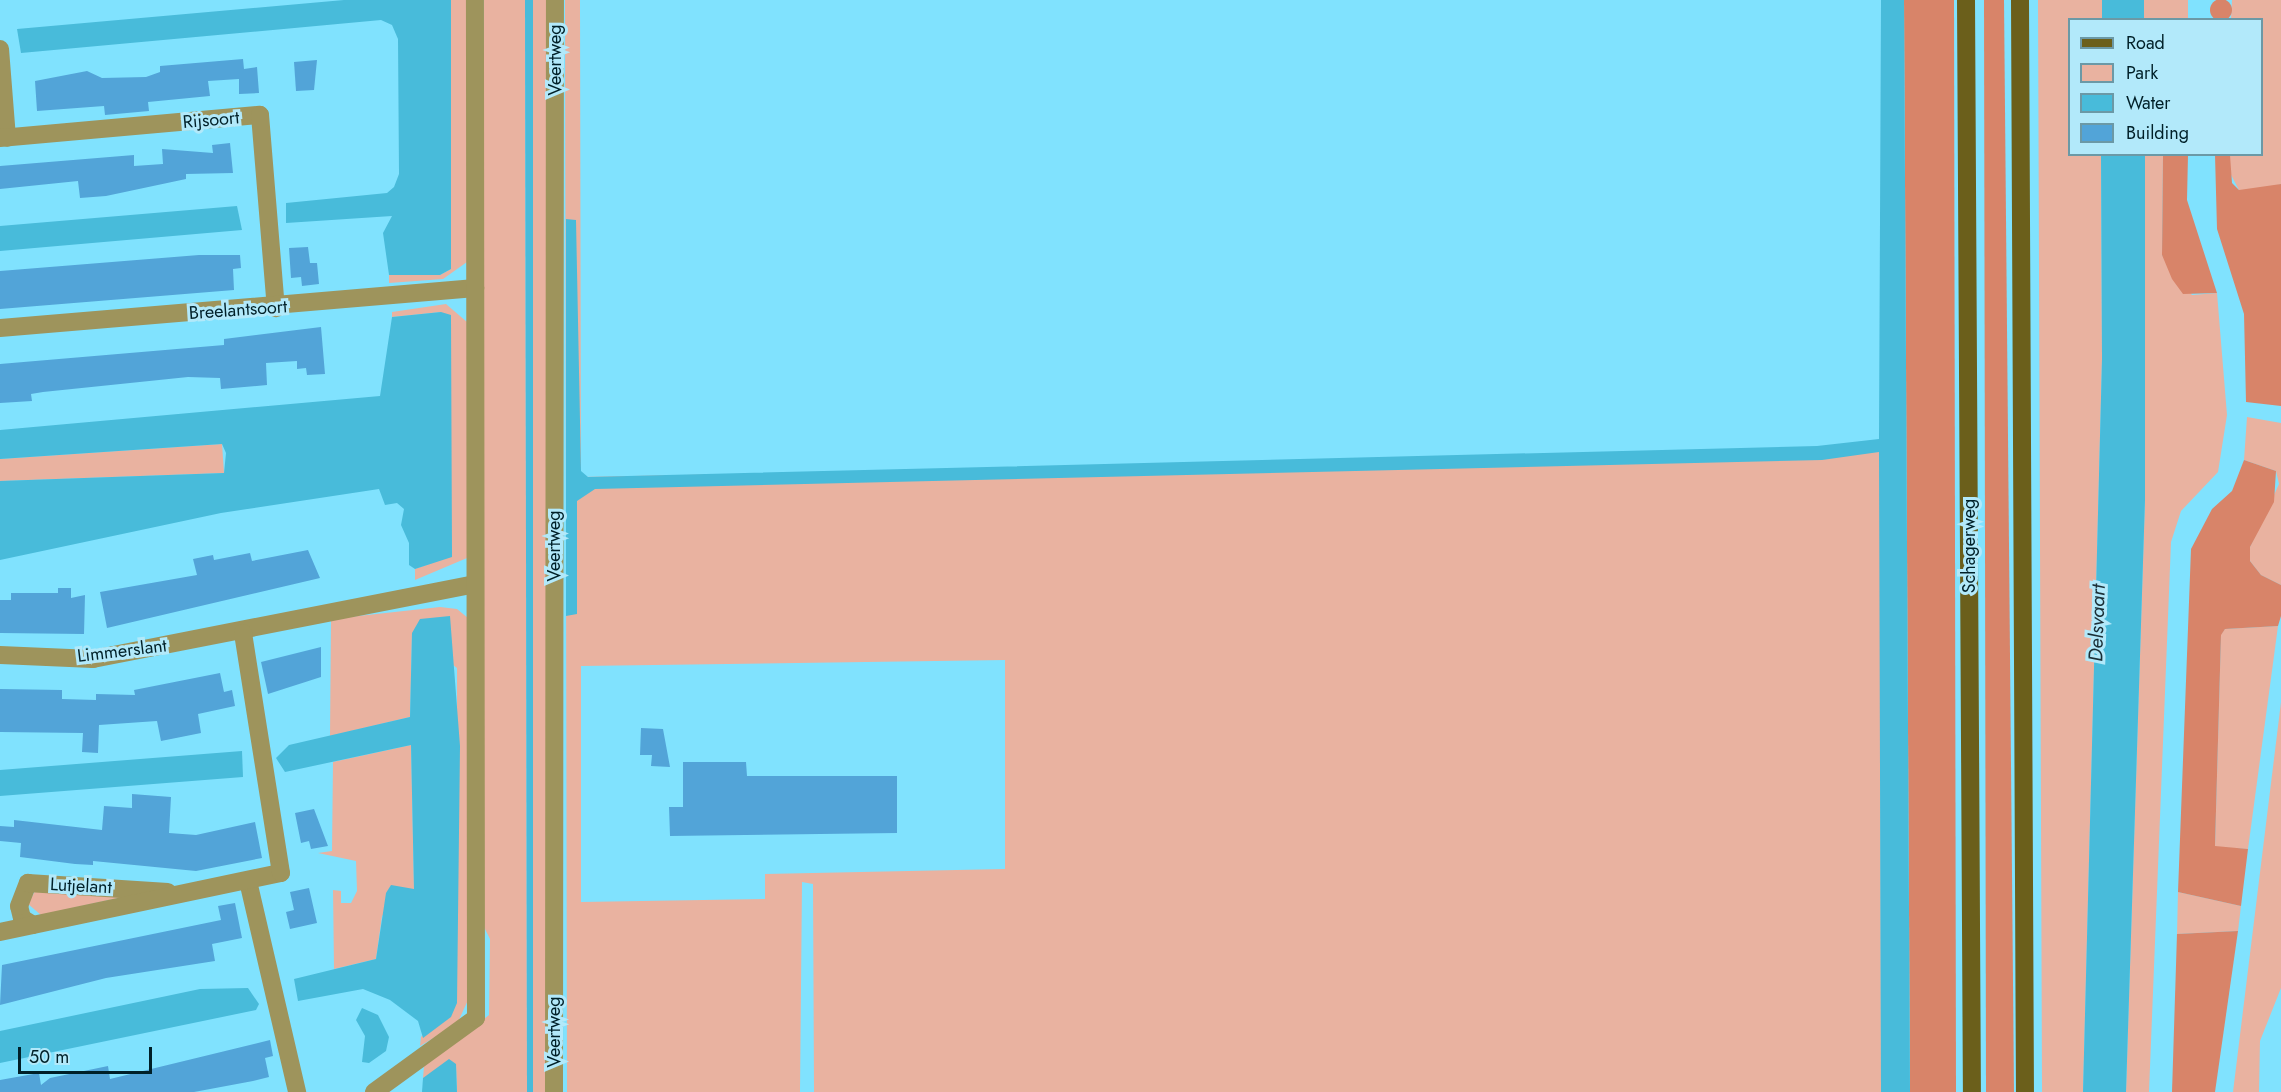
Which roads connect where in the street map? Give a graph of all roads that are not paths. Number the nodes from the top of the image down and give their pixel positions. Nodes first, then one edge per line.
1 (475, 0) edge
2 (555, 0) edge
3 (1966, 0) edge
4 (2020, 0) edge
5 (0, 49) edge
6 (3, 138) edge
7 (475, 288) junction
8 (276, 308) junction
9 (0, 328) edge
10 (475, 584) junction
11 (243, 633) junction
12 (0, 656) edge
13 (248, 881) junction
14 (185, 894) junction
15 (33, 925) junction
16 (0, 932) edge
17 (297, 1092) edge
18 (374, 1092) edge
19 (554, 1092) edge
20 (1972, 1092) edge
21 (2025, 1092) edge

1 - 7 street
2 - 19 street, Veertweg
3 - 20 main road, Schagerweg
4 - 21 main road
5 - 6 street, Rijsoort
6 - 8 street, Rijsoort
7 - 8 street, Breelantsoort
7 - 10 street
8 - 9 street, Breelantsoort
10 - 11 street, Limmerslant
10 - 18 street
11 - 12 street, Limmerslant
11 - 13 street, Lutjelant
13 - 14 street, Lutjelant
13 - 17 street
14 - 15 street, Lutjelant
14 - 15 street, Lutjelant
15 - 16 street, Lutjelant

